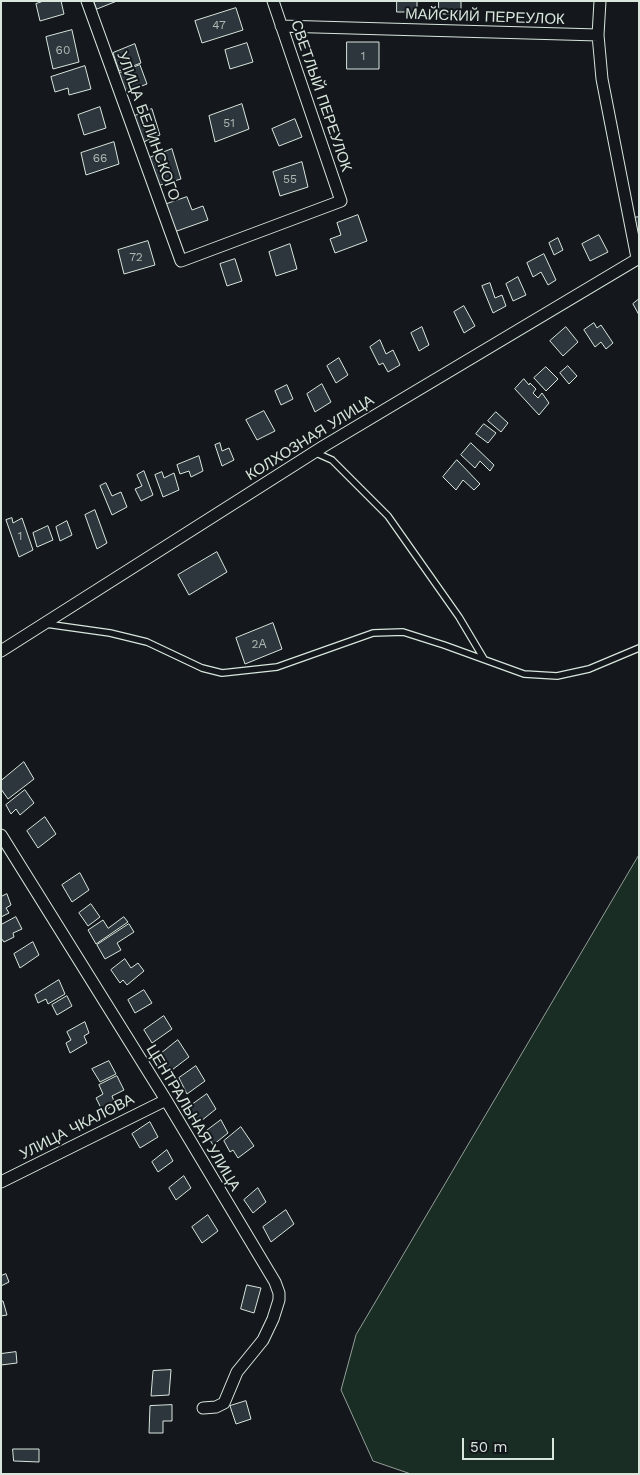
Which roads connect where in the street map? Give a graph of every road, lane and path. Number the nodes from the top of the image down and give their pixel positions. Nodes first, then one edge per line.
1 (87, 1) edge
2 (273, 1) edge
3 (600, 1) edge
4 (281, 26) junction
5 (598, 35) junction
6 (341, 201) joint
7 (638, 258) edge
8 (314, 452) junction
9 (44, 623) junction
10 (639, 648) edge
11 (1, 651) edge
12 (484, 659) junction
13 (1, 835) edge
14 (166, 1100) junction
15 (1, 1182) edge
16 (204, 1408) dead end

1 - 6 street, УЛИЦА БЕЛИНСКОГО
2 - 4 street, СВЕТЛЫЙ ПЕРЕУЛОК
3 - 5 street
4 - 5 street, МАЙСКИЙ ПЕРЕУЛОК
4 - 6 street, СВЕТЛЫЙ ПЕРЕУЛОК
5 - 7 street
7 - 8 street, КОЛХОЗНАЯ УЛИЦА
8 - 9 street, КОЛХОЗНАЯ УЛИЦА
8 - 12 lane
9 - 11 street, КОЛХОЗНАЯ УЛИЦА
9 - 12 lane
10 - 12 lane
13 - 14 street, ЦЕНТРАЛЬНАЯ УЛИЦА
14 - 15 street, УЛИЦА ЧКАЛОВА
14 - 16 street, ЦЕНТРАЛЬНАЯ УЛИЦА

